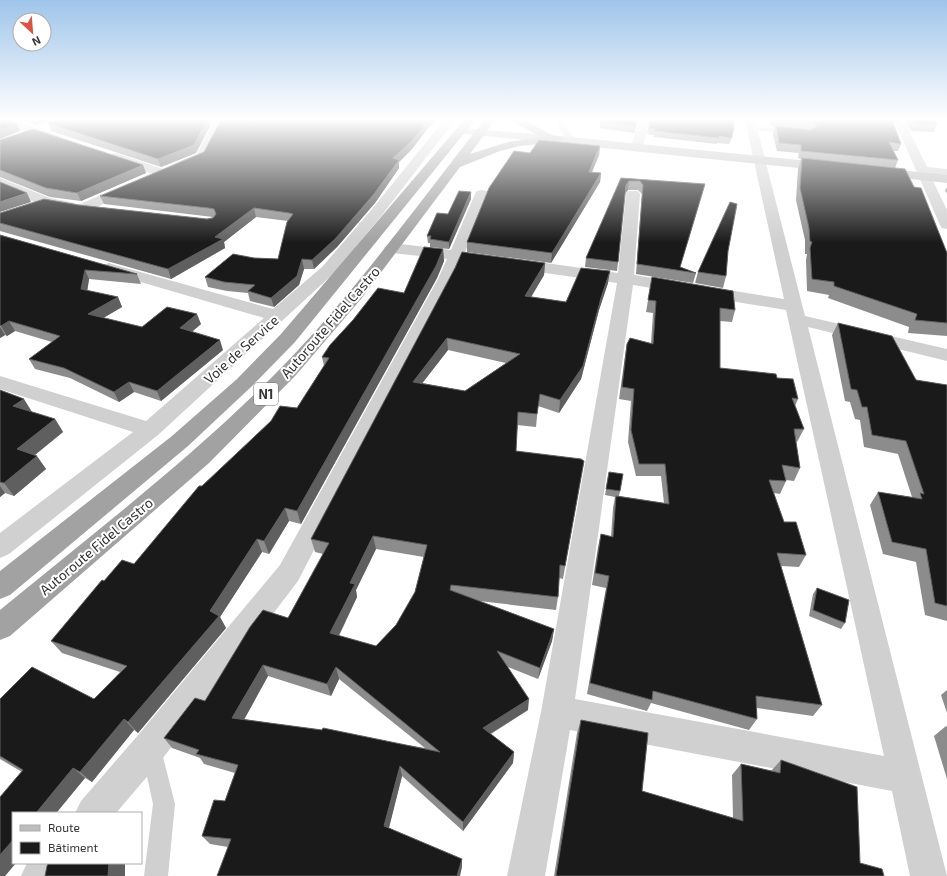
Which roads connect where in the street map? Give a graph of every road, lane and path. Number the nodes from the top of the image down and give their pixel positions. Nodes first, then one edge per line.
1 (126, 161) edge
2 (191, 161) edge
3 (433, 161) edge
4 (441, 161) edge
5 (457, 161) edge
6 (466, 161) edge
7 (759, 161) edge
8 (776, 161) edge
9 (917, 161) edge
10 (838, 168) edge
11 (453, 169) junction
12 (870, 171) edge
13 (162, 173) junction
14 (947, 173) edge
15 (923, 174) junction
16 (947, 179) edge
17 (0, 182) edge
18 (482, 194) dead end
19 (633, 194) dead end
20 (47, 202) junction
21 (83, 208) junction
22 (27, 209) edge
23 (113, 211) edge
24 (947, 225) edge
25 (392, 248) junction
26 (463, 257) junction
27 (502, 262) edge
28 (98, 264) edge
29 (626, 279) junction
30 (795, 312) junction
31 (277, 316) junction
32 (947, 355) edge
33 (0, 382) edge
34 (150, 430) junction
35 (0, 547) edge
36 (0, 587) edge
37 (0, 627) edge
38 (557, 712) junction
39 (150, 746) junction
40 (906, 777) junction
41 (95, 812) edge
42 (50, 864) edge
43 (40, 876) edge
44 (156, 876) edge
45 (526, 876) edge
46 (930, 876) edge

1 - 13 street
2 - 13 street
3 - 31 street, Voie de Service
4 - 36 highway, Autoroute Fidel Castro / N1
5 - 11 highway, Autoroute Fidel Castro / N1
6 - 11 highway
7 - 30 street
8 - 10 main road
9 - 15 street
11 - 25 highway, Autoroute Fidel Castro / N1
12 - 15 main road
13 - 21 street
14 - 15 street
15 - 16 main road
15 - 24 street
17 - 20 street
18 - 26 street
19 - 29 street
20 - 21 street
20 - 22 street
21 - 23 street
25 - 26 street
25 - 37 highway, Autoroute Fidel Castro / N1
26 - 39 street
27 - 29 street
28 - 31 street
29 - 30 street
29 - 38 street
30 - 32 street
30 - 40 street
31 - 34 street, Voie de Service
33 - 34 street
34 - 35 street, Voie de Service
38 - 40 street
38 - 45 street
39 - 41 street
39 - 44 lane
40 - 46 street
42 - 43 street

